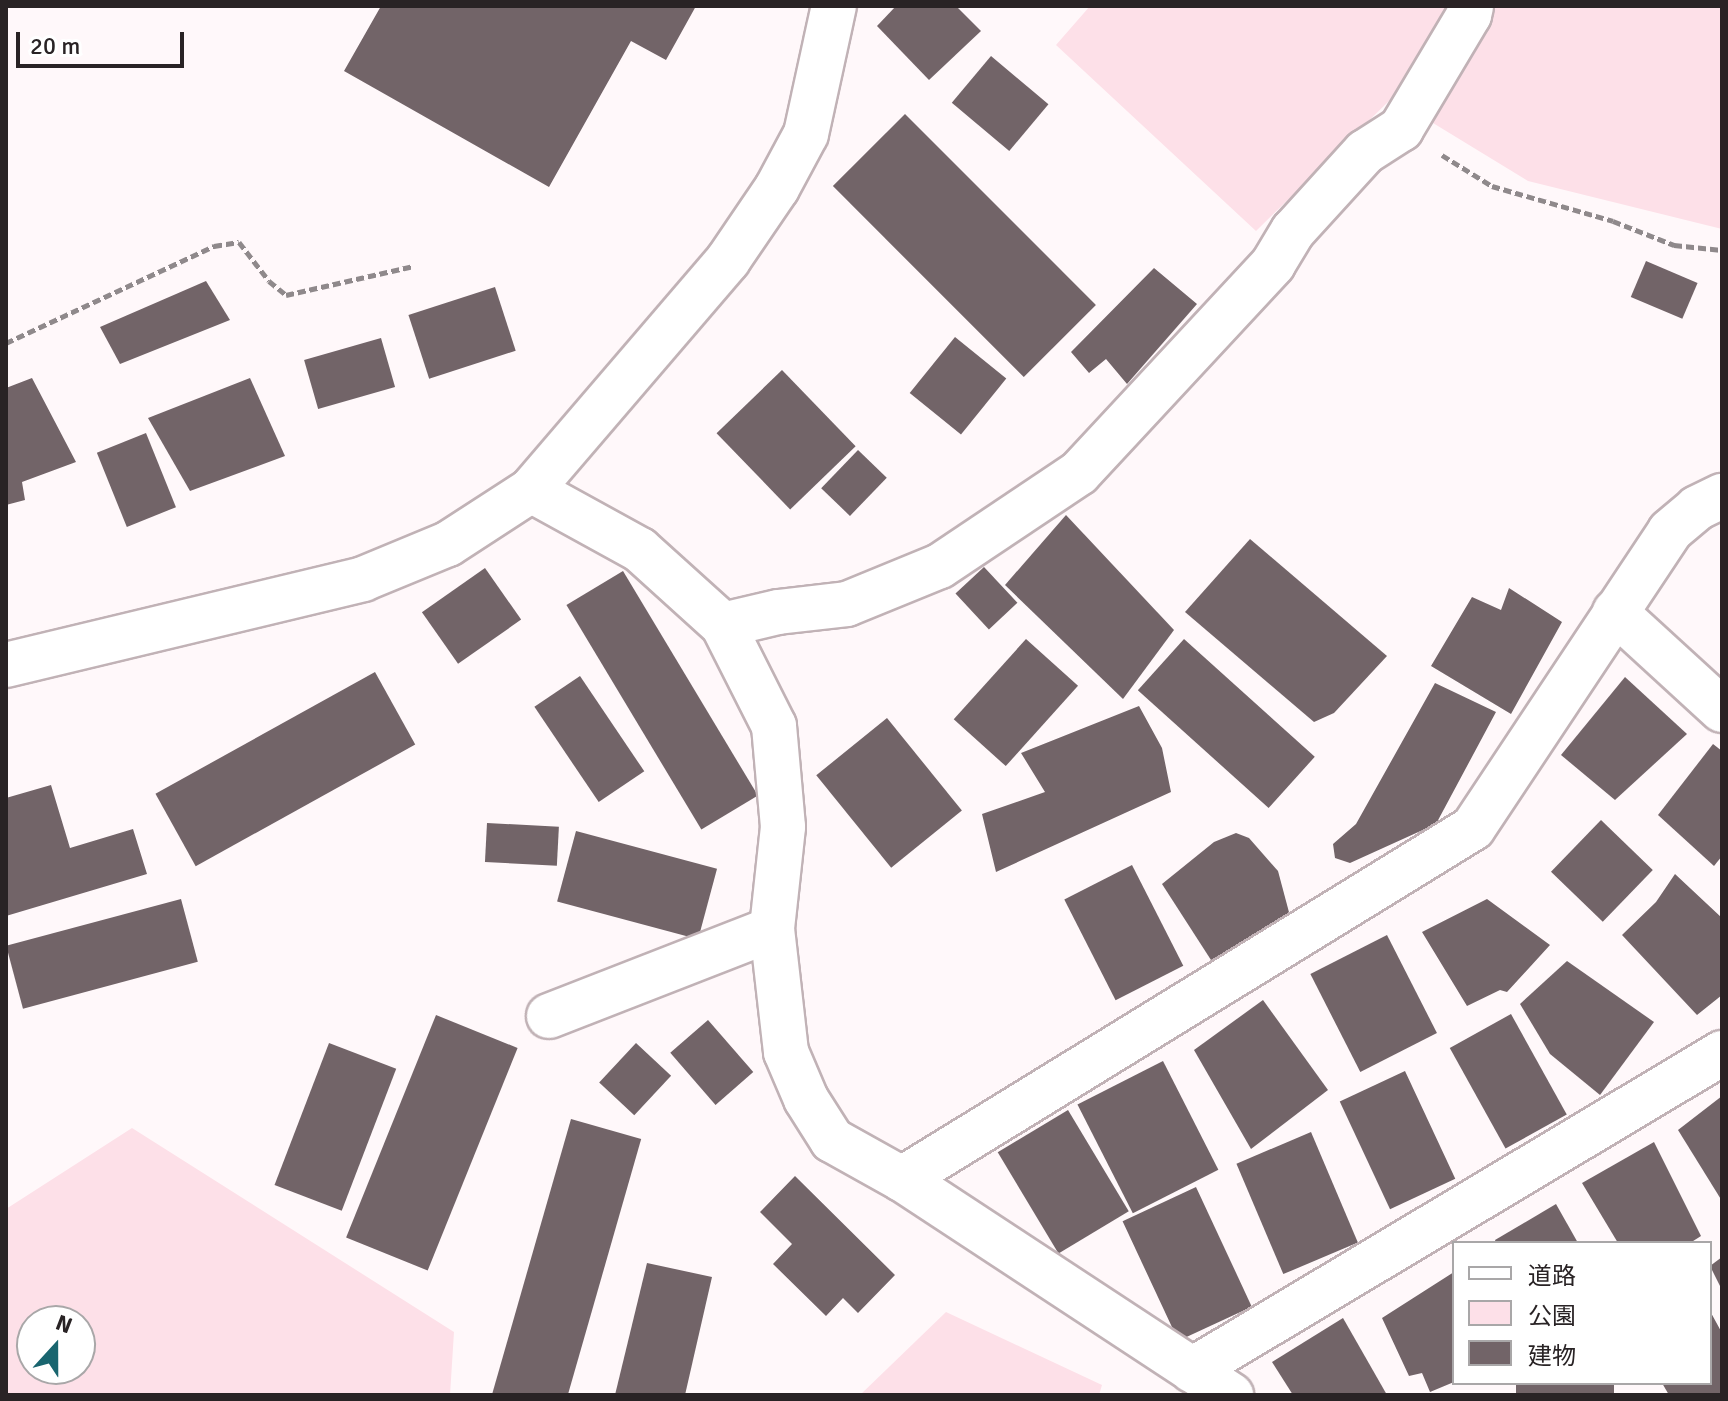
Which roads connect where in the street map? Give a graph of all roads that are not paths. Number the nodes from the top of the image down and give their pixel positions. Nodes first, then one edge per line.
1 (834, 6) edge
2 (1471, 6) edge
3 (531, 490) junction
4 (1722, 496) edge
5 (1615, 612) junction
6 (723, 625) junction
7 (6, 665) edge
8 (1722, 710) edge
9 (772, 929) junction
10 (549, 1016) dead end
11 (1722, 1053) edge
12 (902, 1179) junction
13 (1192, 1370) junction
14 (1231, 1395) edge

1 - 3 street
2 - 6 street
3 - 6 street
3 - 7 street
4 - 5 street
5 - 8 street
5 - 12 street
6 - 9 street
9 - 10 street
9 - 12 street
11 - 13 street
12 - 13 street
13 - 14 street

